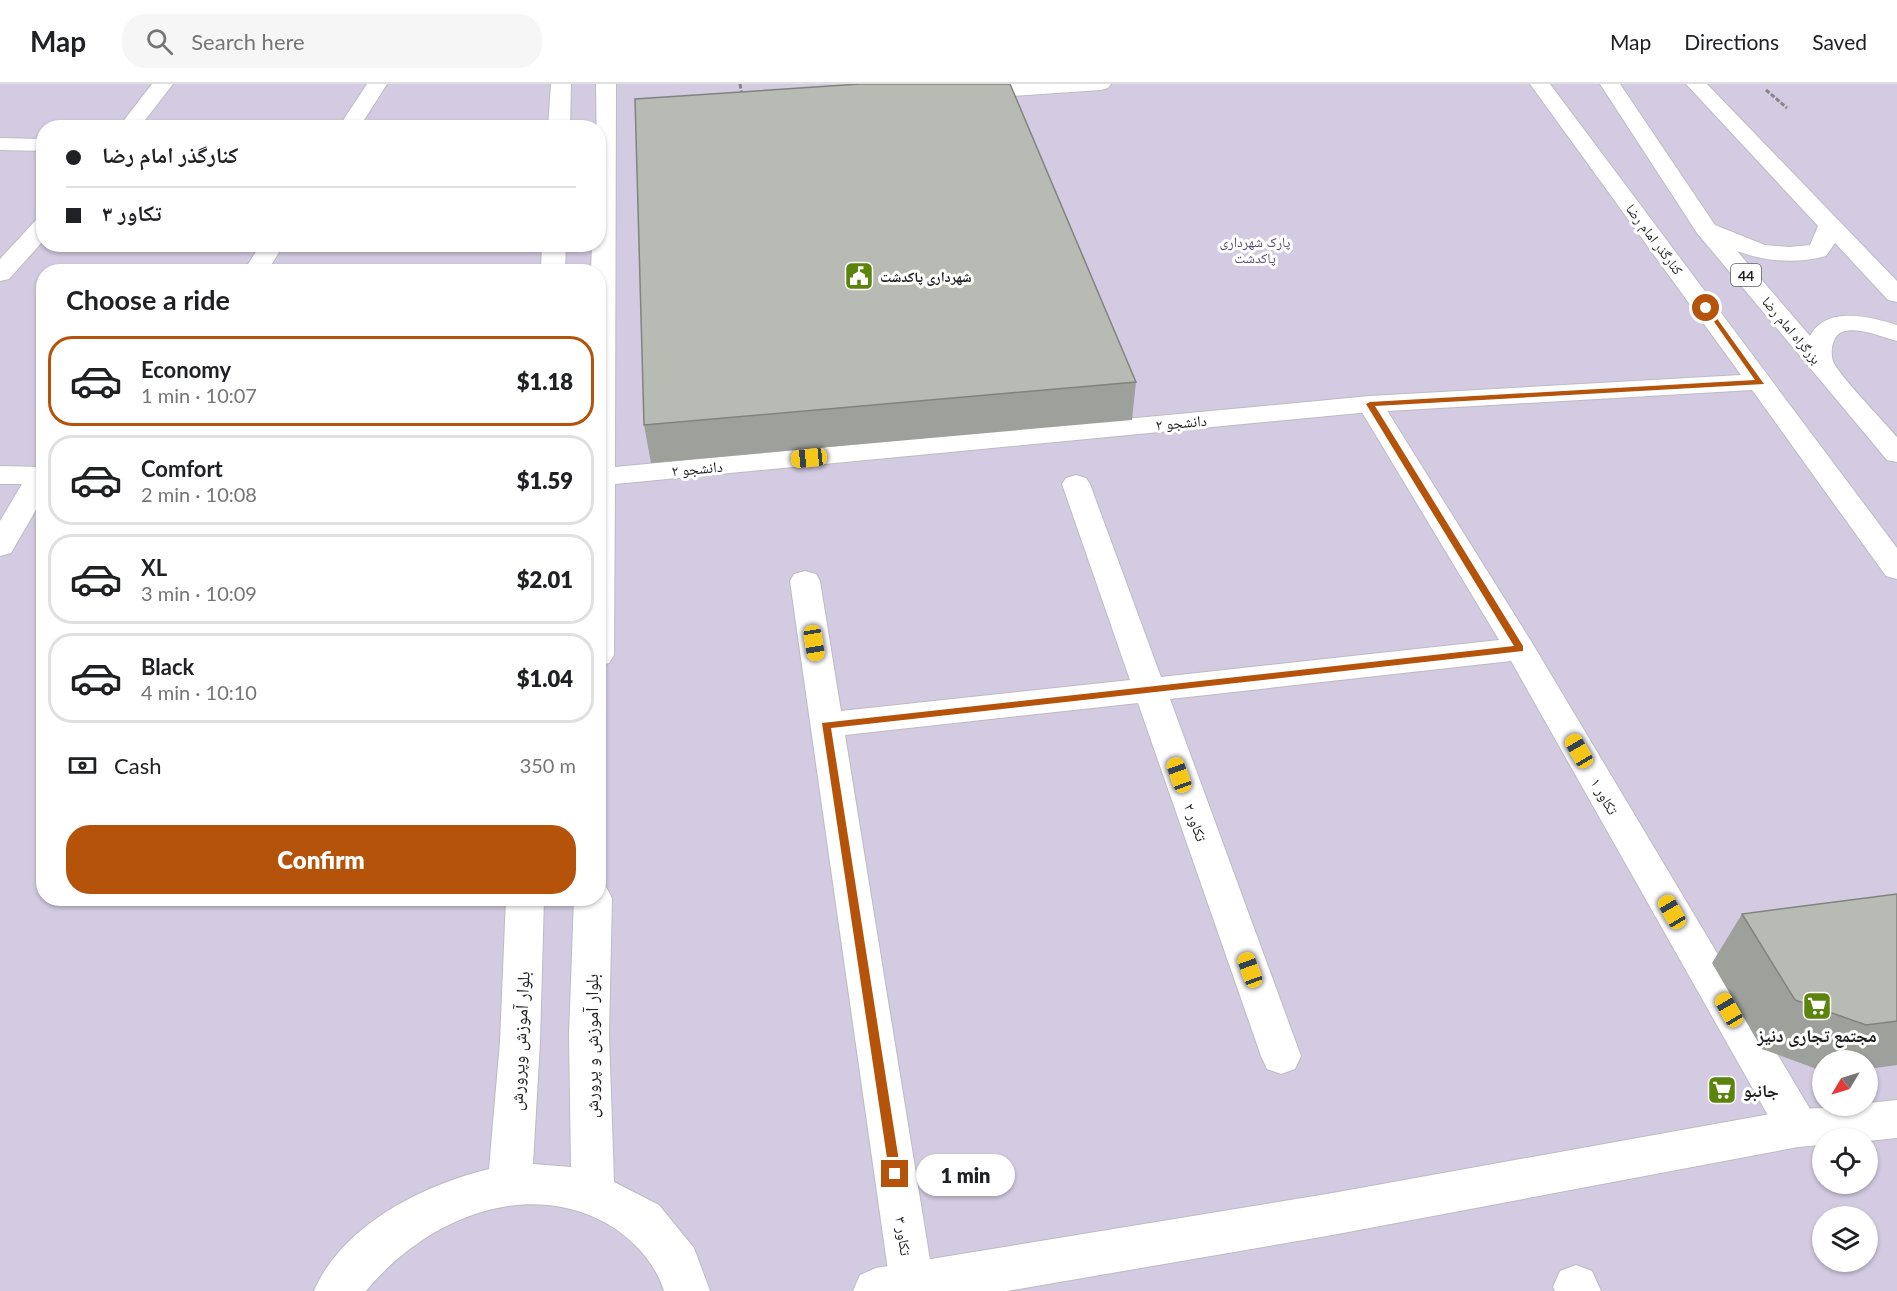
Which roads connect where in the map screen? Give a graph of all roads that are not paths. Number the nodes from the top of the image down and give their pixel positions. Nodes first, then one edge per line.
1 (163, 84) edge
2 (377, 84) edge
3 (561, 84) edge
4 (606, 84) edge
5 (1101, 84) edge
6 (1540, 84) edge
7 (1610, 84) edge
8 (1696, 84) edge
9 (951, 94) edge
10 (134, 120) edge
11 (353, 120) edge
12 (559, 120) edge
13 (0, 144) edge
14 (36, 145) edge
15 (1830, 224) junction
16 (1705, 228) junction
17 (36, 234) edge
18 (0, 274) edge
19 (1897, 295) edge
20 (1897, 333) edge
21 (1820, 362) junction
22 (606, 377) edge
23 (1761, 382) junction
24 (1370, 404) junction
25 (1897, 454) edge
26 (0, 476) edge
27 (36, 476) edge
28 (606, 477) edge
29 (1076, 484) dead end
30 (36, 486) edge
31 (0, 546) edge
32 (1897, 569) edge
33 (805, 581) dead end
34 (1520, 649) junction
35 (1147, 688) junction
36 (826, 725) junction
37 (525, 906) edge
38 (593, 906) edge
39 (1281, 1056) dead end
40 (1897, 1119) edge
41 (1798, 1128) junction
42 (510, 1184) junction
43 (593, 1193) junction
44 (1018, 1279) edge
45 (893, 1288) edge
46 (337, 1291) edge
47 (687, 1291) edge

1 - 10 main road
2 - 11 main road
3 - 12 main road
4 - 22 main road
5 - 9 main road
6 - 23 main road, کنارگذر امام رضا
7 - 16 main road, بزرگراه امام رضا / 44
8 - 15 main road
13 - 14 main road
15 - 16 main road
15 - 19 main road
16 - 21 main road, بزرگراه امام رضا / 44
17 - 18 main road
20 - 21 main road
21 - 25 main road, بزرگراه امام رضا / 44
23 - 24 main road, دانشجو ۲
23 - 32 main road, کنارگذر امام رضا
24 - 28 main road, دانشجو ۲
24 - 34 main road, تکاور ۱
26 - 27 main road
29 - 35 main road, تکاور ۲
30 - 31 main road
33 - 36 main road, تکاور ۳
34 - 35 main road
34 - 41 main road, تکاور ۱
35 - 36 main road
35 - 39 main road, تکاور ۲
36 - 45 main road, تکاور ۳
37 - 42 main road, بلوار آموزش وپرورش
38 - 43 main road, بلوار آموزش و پرورش
40 - 41 main road
41 - 44 main road
42 - 43 main road
42 - 46 main road
43 - 47 main road
44 - 45 main road

